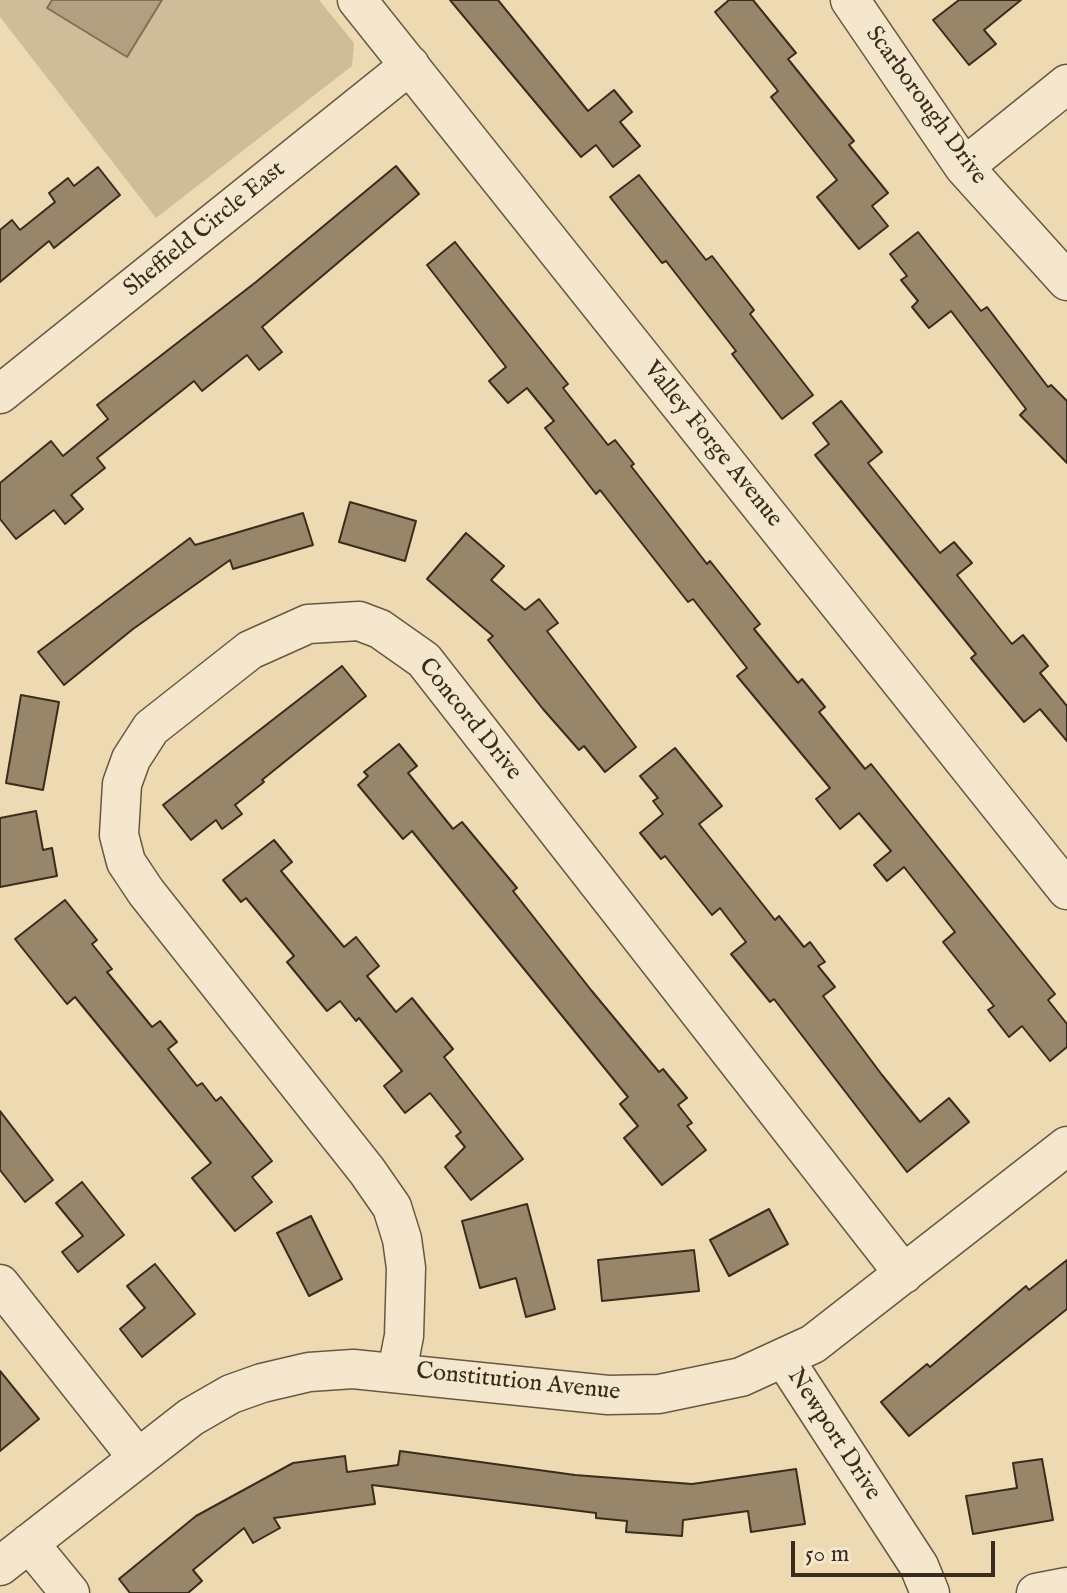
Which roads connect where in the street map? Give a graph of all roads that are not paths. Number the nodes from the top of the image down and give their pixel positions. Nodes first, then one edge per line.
1 (357, 0) edge
2 (850, 0) edge
3 (410, 65) junction
4 (1067, 84) edge
5 (964, 167) junction
6 (1067, 281) edge
7 (0, 394) edge
8 (1067, 890) edge
9 (1067, 1146) edge
10 (904, 1274) junction
11 (0, 1284) edge
12 (785, 1360) junction
13 (397, 1371) junction
14 (137, 1457) junction
15 (29, 1543) junction
16 (0, 1566) edge
17 (1067, 1587) edge
18 (70, 1593) edge
19 (930, 1593) edge
20 (1036, 1593) edge

1 - 3 street, Valley Forge Avenue
2 - 5 street, Scarborough Drive
3 - 7 street, Sheffield Circle East
3 - 8 street, Valley Forge Avenue
4 - 5 street
5 - 6 street, Scarborough Drive
9 - 10 street, Constitution Avenue
10 - 12 street, Constitution Avenue
10 - 13 street, Concord Drive
11 - 14 street
12 - 13 street, Constitution Avenue
12 - 19 street, Newport Drive
13 - 14 street, Constitution Avenue
14 - 15 street, Constitution Avenue
15 - 16 street, Constitution Avenue
15 - 18 street
17 - 20 street

